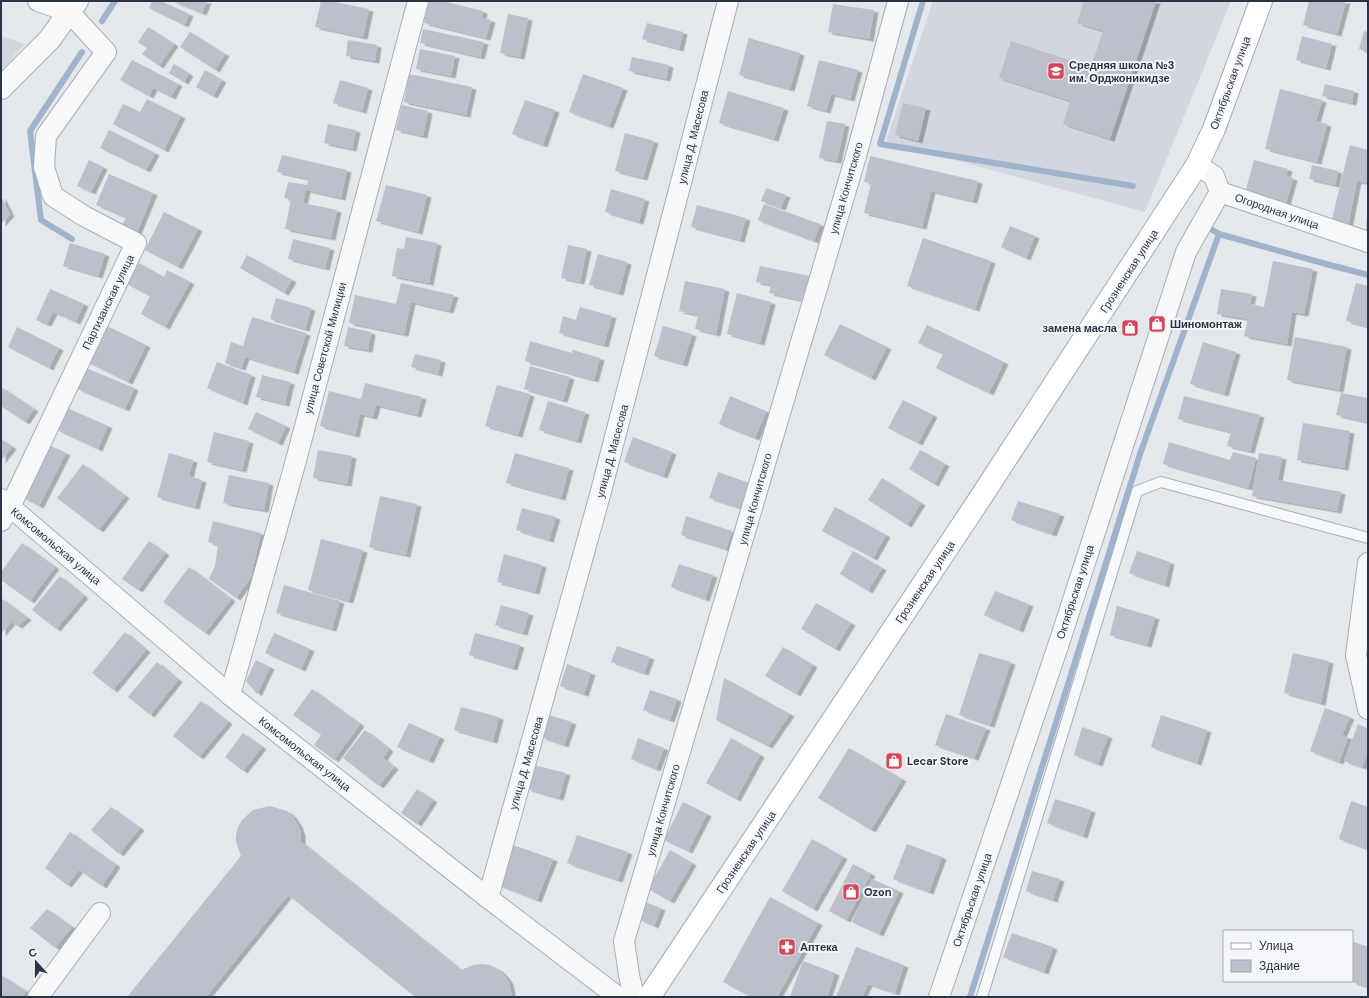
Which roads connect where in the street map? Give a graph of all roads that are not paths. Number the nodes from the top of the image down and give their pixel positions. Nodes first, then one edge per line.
1 (38, 1) edge
2 (418, 1) edge
3 (728, 1) edge
4 (898, 1) edge
5 (1261, 1) edge
6 (73, 6) edge
7 (1, 88) edge
8 (1198, 165) junction
9 (1220, 192) junction
10 (1368, 242) edge
11 (4, 509) edge
12 (1368, 538) edge
13 (1368, 563) edge
14 (230, 695) junction
15 (1368, 709) edge
16 (488, 898) junction
17 (100, 913) dead end
18 (38, 997) edge
19 (618, 997) edge
20 (634, 997) edge
21 (649, 997) edge
22 (939, 997) edge
23 (982, 997) edge

1 - 6 street, Партизанская улица
2 - 14 street, улица Советской Милиции
3 - 16 street, улица Д. Масесова
4 - 20 street, улица Кончитского
5 - 8 main road, Октябрьская улица
6 - 7 street
6 - 11 street, Партизанская улица
8 - 9 street, Огородная улица
8 - 21 main road, Грозненская улица
9 - 10 street, Огородная улица
9 - 22 street, Октябрьская улица
11 - 14 street, Комсомольская улица
12 - 23 lane
13 - 15 street
14 - 16 street, Комсомольская улица
16 - 19 street, Комсомольская улица
17 - 18 street

